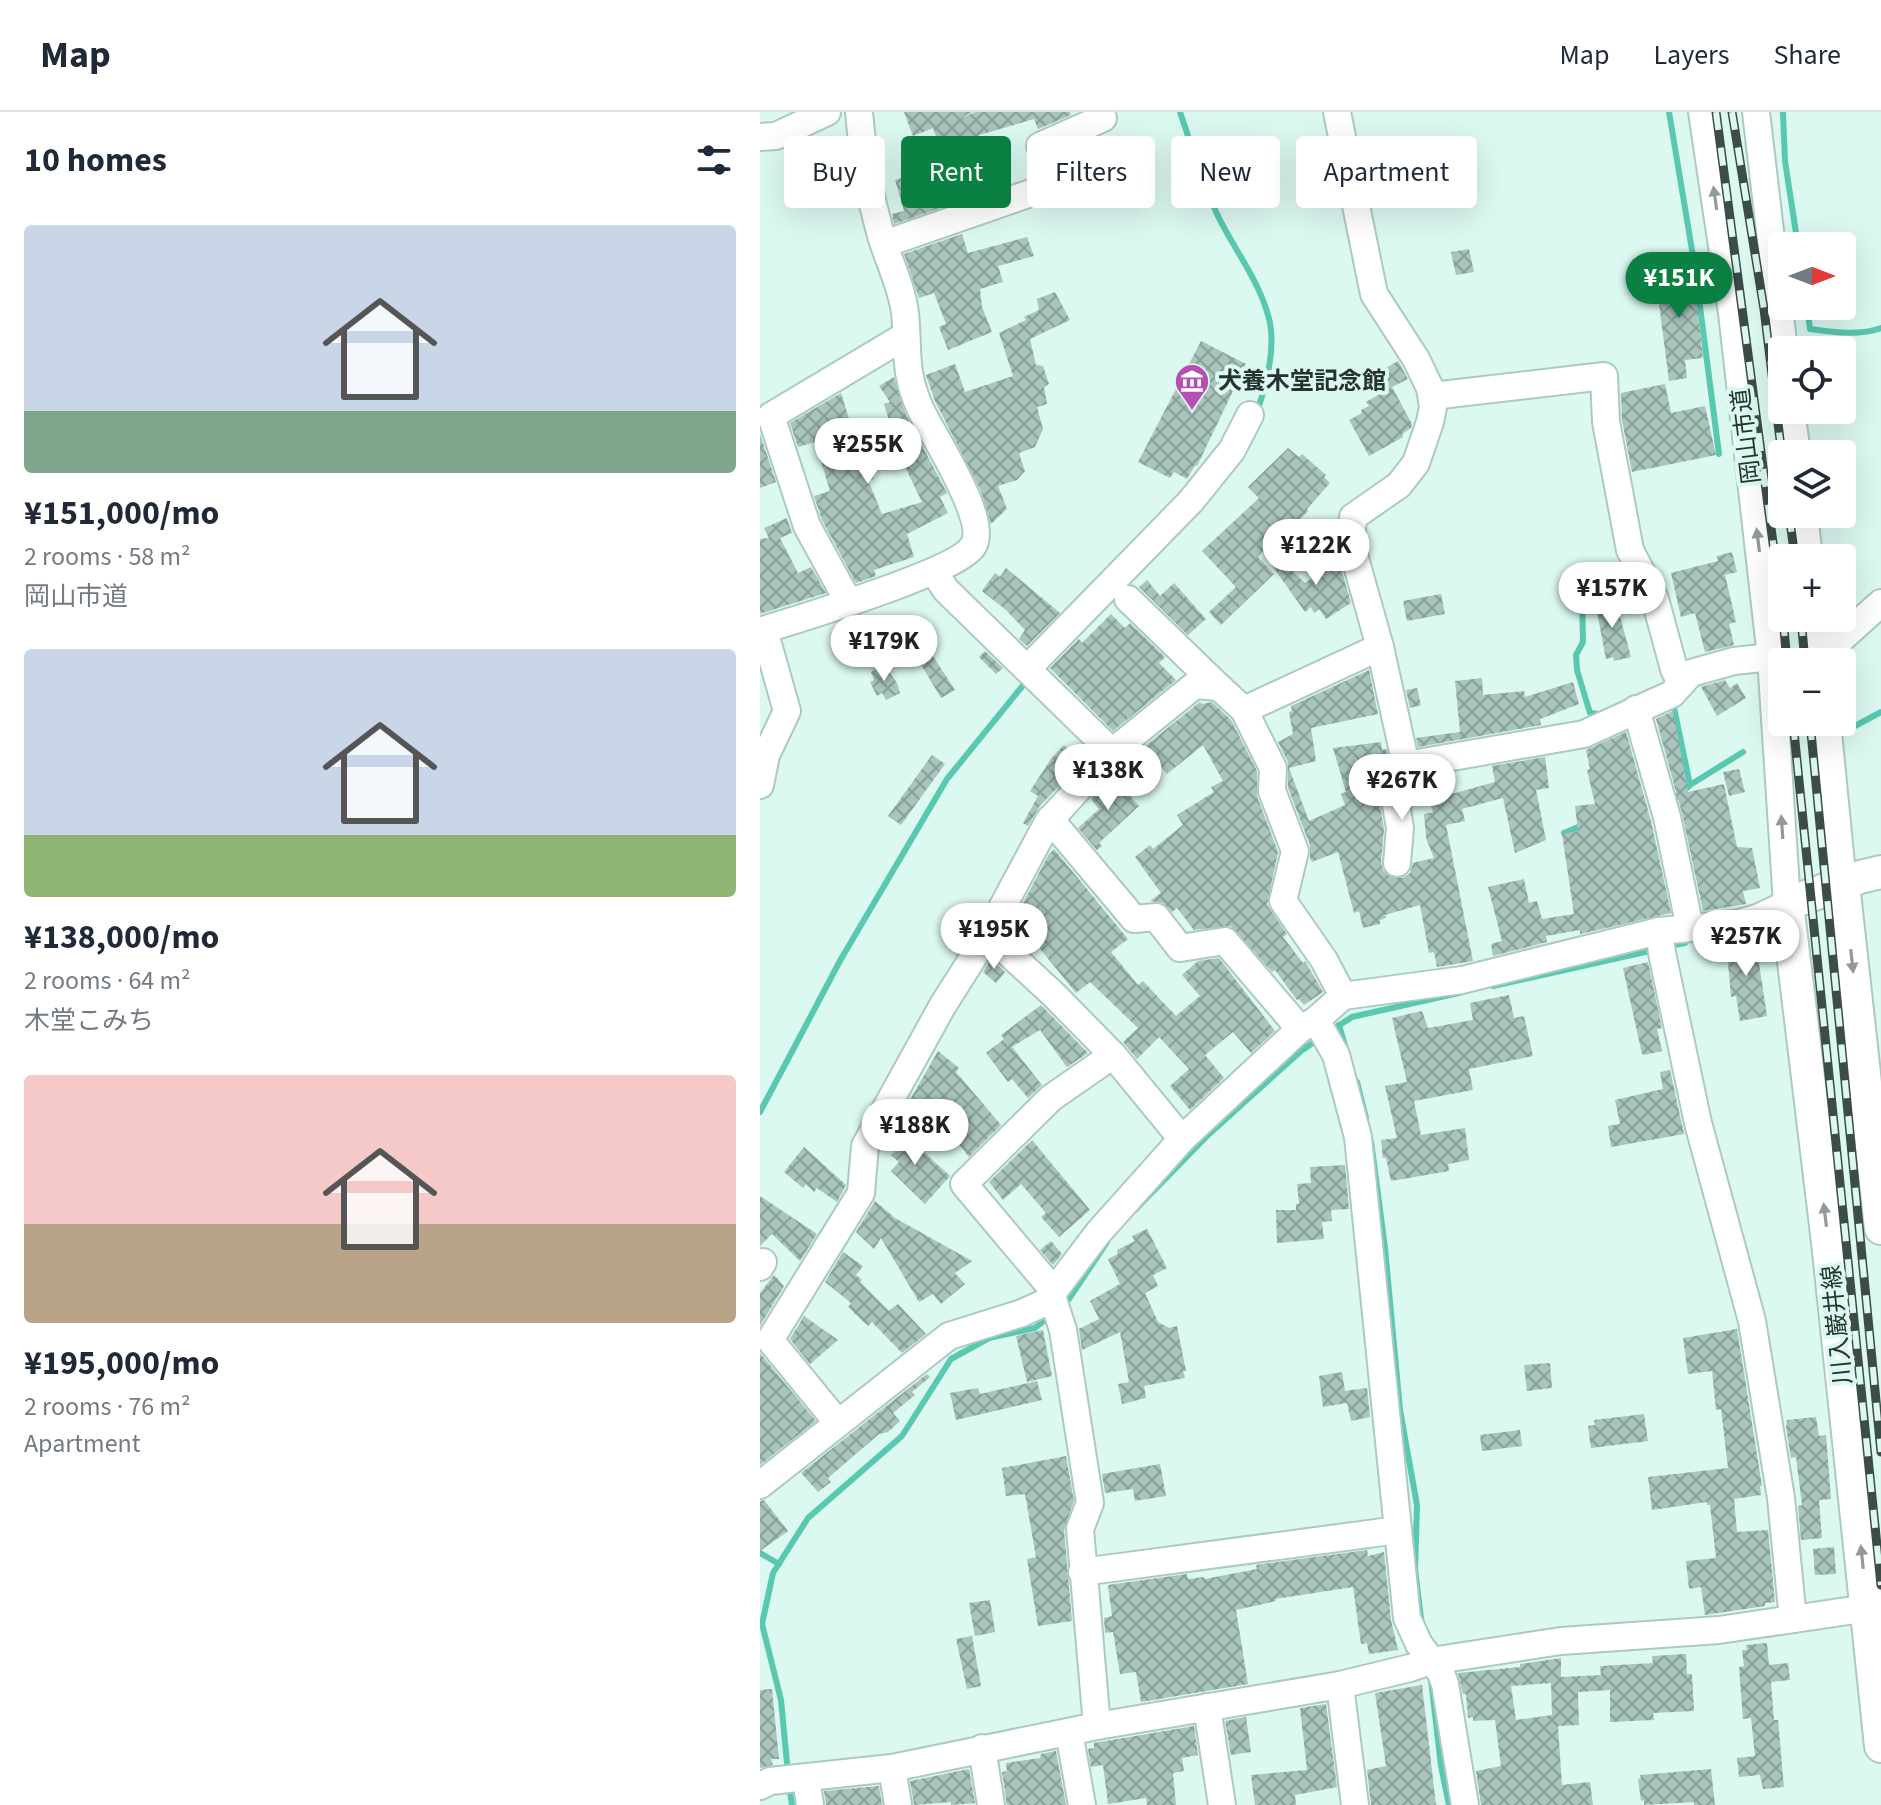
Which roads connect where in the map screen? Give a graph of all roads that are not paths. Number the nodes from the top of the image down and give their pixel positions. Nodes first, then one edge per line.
1 (827, 112) edge
2 (859, 112) edge
3 (1100, 112) edge
4 (1337, 112) edge
5 (1702, 112) edge
6 (1756, 112) edge
7 (760, 137) edge
8 (884, 244) junction
9 (905, 336) junction
10 (1782, 336) edge
11 (1432, 396) junction
12 (1250, 415) dead end
13 (934, 572) junction
14 (1128, 599) dead end
15 (848, 601) junction
16 (1881, 603) edge
17 (762, 631) edge
18 (1380, 647) junction
19 (1770, 648) edge
20 (1828, 648) edge
21 (1768, 657) edge
22 (1031, 673) junction
23 (1219, 687) junction
24 (1674, 691) junction
25 (1636, 709) junction
26 (1244, 710) junction
27 (1776, 736) edge
28 (1828, 736) edge
29 (1112, 752) junction
30 (1406, 765) junction
31 (760, 785) edge
32 (1050, 819) junction
33 (1397, 863) dead end
34 (1881, 872) edge
35 (1843, 884) junction
36 (1787, 904) junction
37 (1690, 928) junction
38 (988, 934) junction
39 (1660, 941) junction
40 (1343, 996) junction
41 (1308, 1024) junction
42 (1113, 1055) junction
43 (1182, 1139) junction
44 (1881, 1228) edge
45 (1053, 1295) junction
46 (768, 1322) edge
47 (838, 1423) junction
48 (760, 1485) edge
49 (1398, 1530) junction
50 (1082, 1572) junction
51 (1874, 1607) edge
52 (1793, 1619) junction
53 (1431, 1661) junction
54 (1340, 1685) junction
55 (1207, 1707) junction
56 (1097, 1726) junction
57 (1069, 1732) junction
58 (1881, 1746) edge
59 (982, 1748) junction
60 (892, 1768) junction
61 (806, 1778) junction
62 (765, 1784) edge
63 (810, 1805) edge
64 (898, 1805) edge
65 (991, 1805) edge
66 (1082, 1805) edge
67 (1222, 1805) edge
68 (1355, 1805) edge
69 (1465, 1805) edge

1 - 7 street
2 - 8 street
3 - 8 street
4 - 11 street
19 -> 5 street, 岡山市道
6 - 10 street
8 - 9 street
9 - 13 street
9 - 15 street
11 - 18 street
11 - 24 street
12 - 22 street
13 - 15 street
13 - 22 street
14 - 23 street
15 - 17 street
16 - 20 street
17 - 31 street
18 - 26 street
18 - 30 street
21 - 24 street
22 - 29 street
23 - 26 street
23 - 29 street
24 - 25 street
25 - 30 street
25 - 37 street
26 - 40 street
36 -> 27 street, 岡山市道
28 - 35 street
29 - 32 street
30 - 33 street
32 - 38 street
32 - 41 street
34 - 35 main road
35 - 36 main road
35 -> 44 main road
36 - 37 street
51 -> 36 main road, 川入巌井線
37 - 39 street
38 - 42 street
38 - 46 street
39 - 40 street
39 - 52 street
40 - 41 street
41 - 43 street
41 - 49 street
42 - 43 street
42 - 45 street
43 - 45 street
45 - 47 street
45 - 50 street
46 - 47 street
47 - 48 street
49 - 50 street
49 - 53 street
50 - 56 street
51 - 52 street
51 - 58 main road, 川入巌井線
52 - 53 street
53 - 54 street
53 - 69 street
54 - 55 street
54 - 68 street
55 - 56 street
55 - 67 street
56 - 57 street
57 - 59 street
57 - 66 street
59 - 60 street
59 - 65 street
60 - 61 street
60 - 64 street
61 - 62 street
61 - 63 street

